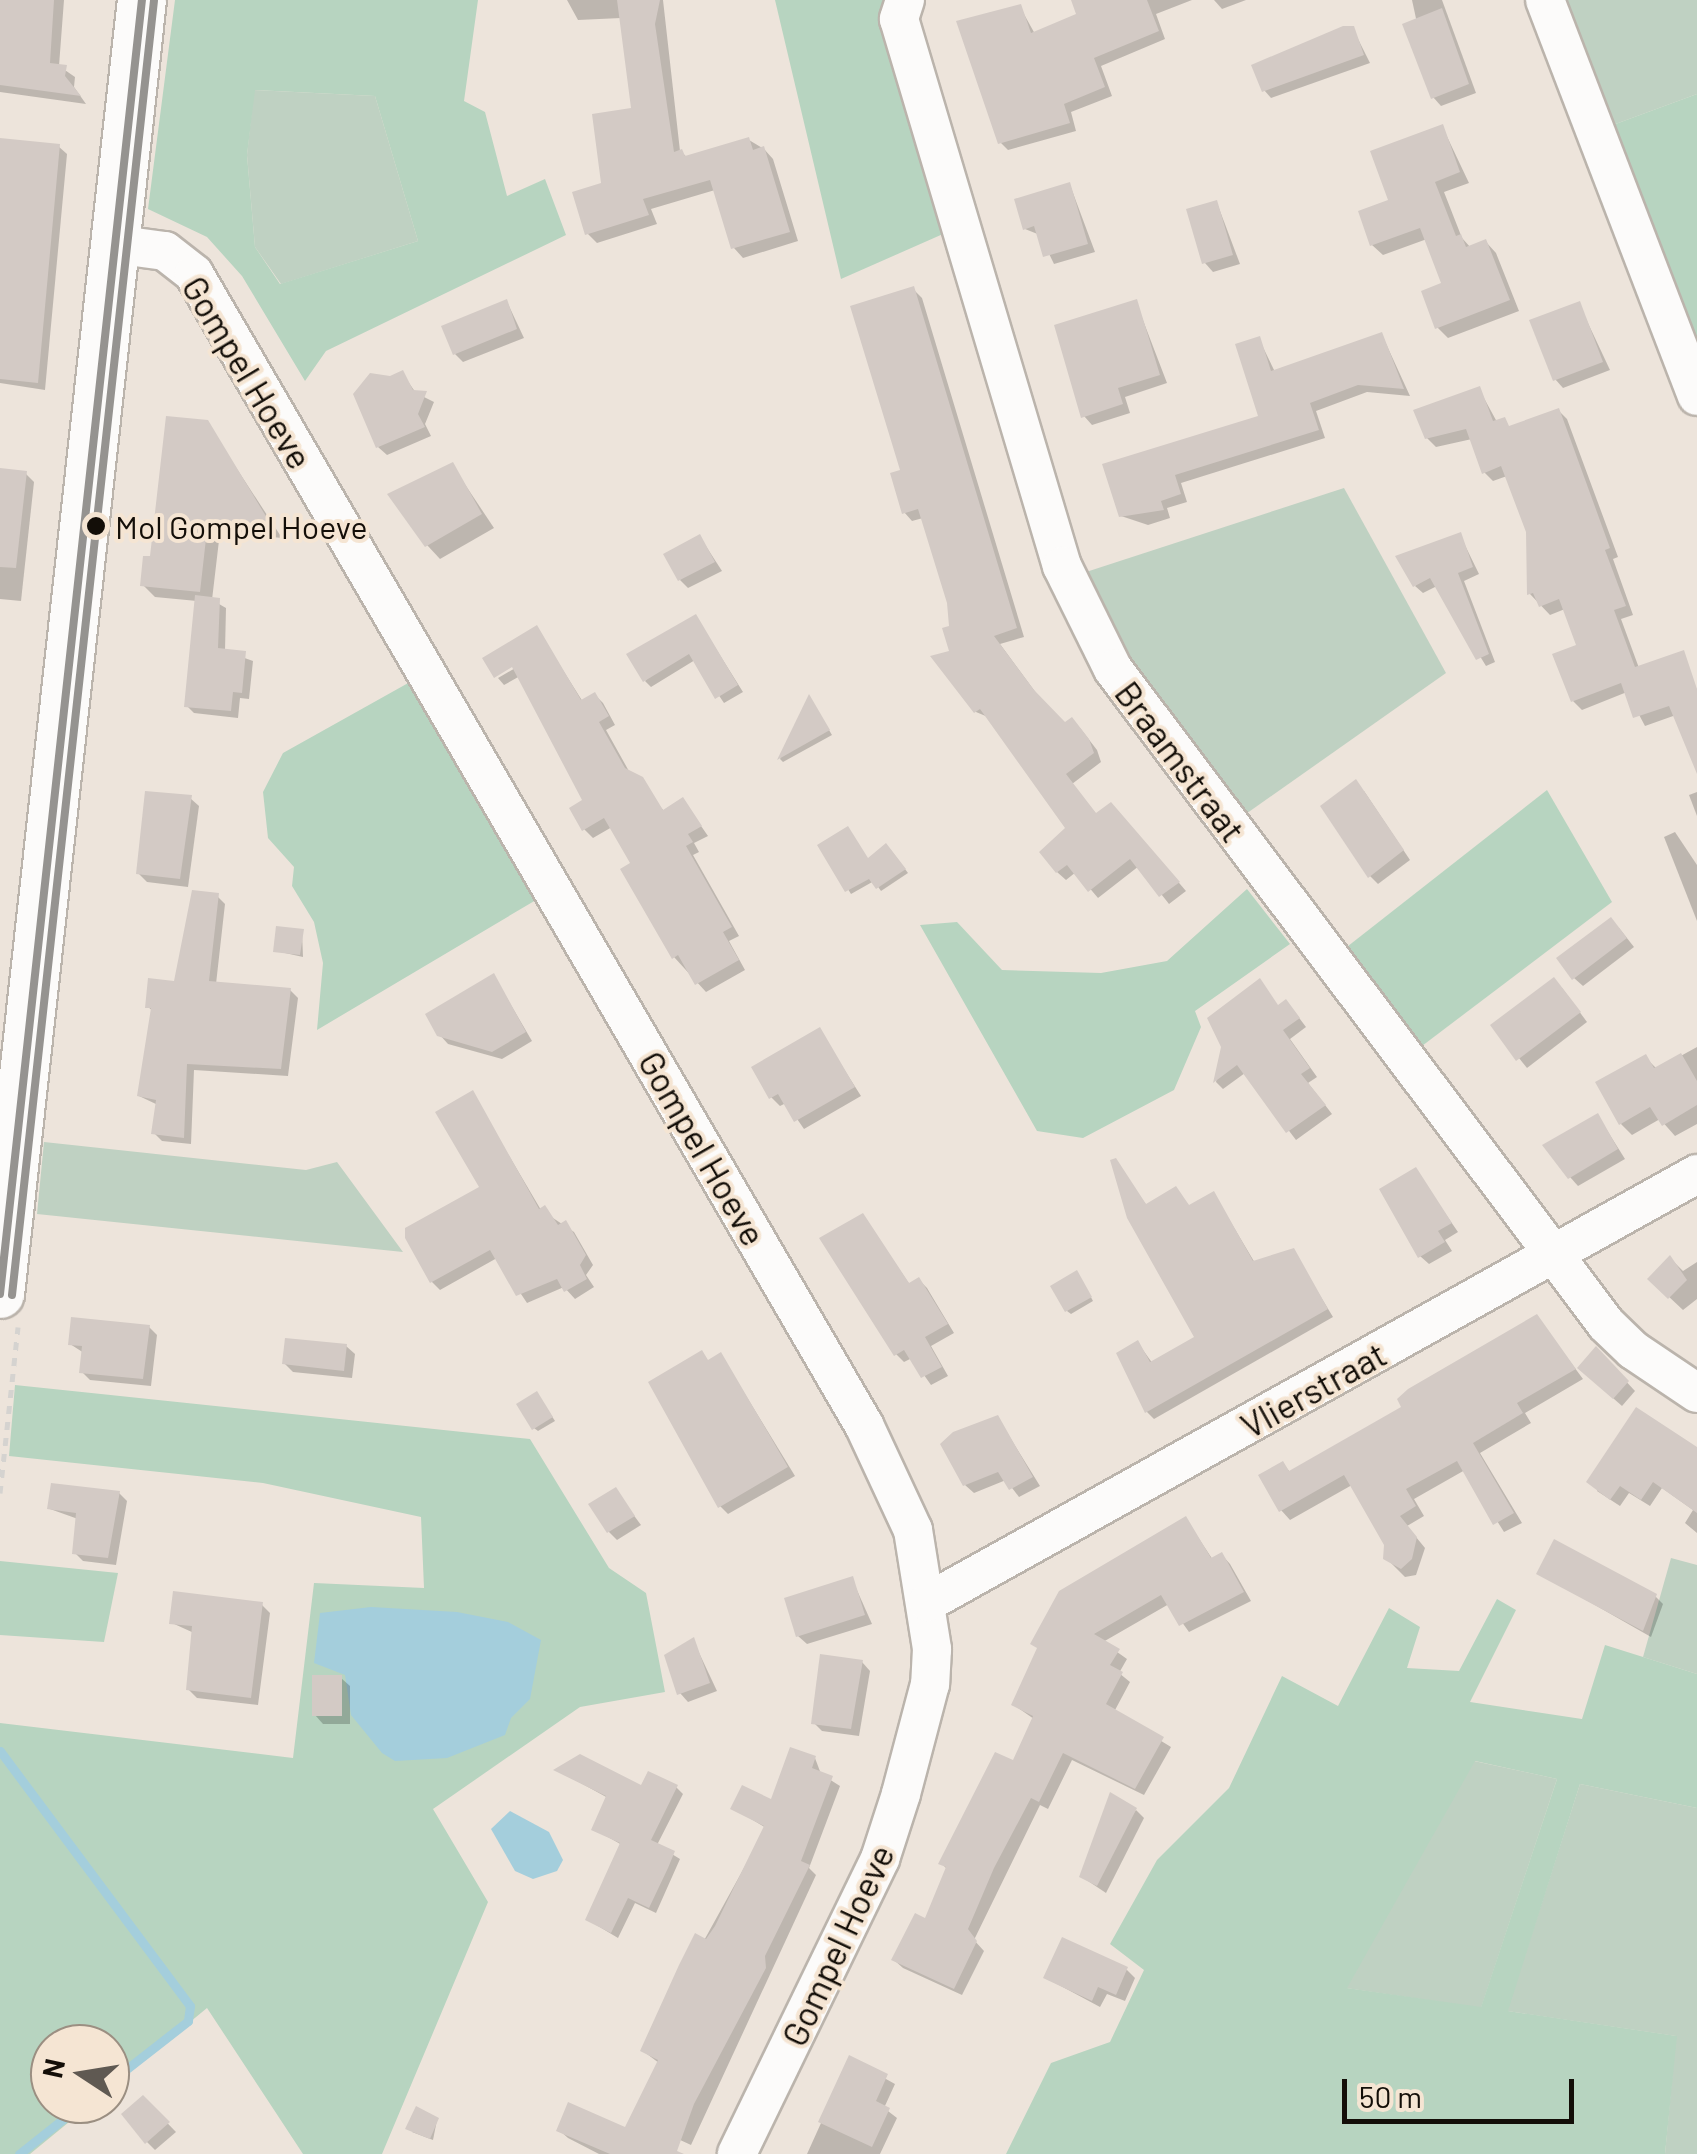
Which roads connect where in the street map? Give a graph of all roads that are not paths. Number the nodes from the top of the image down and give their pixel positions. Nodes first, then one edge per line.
1 (142, 0) edge
2 (905, 0) edge
3 (1545, 0) edge
4 (112, 244) junction
5 (1697, 396) edge
6 (1697, 1174) edge
7 (1554, 1256) junction
8 (0, 1294) edge
9 (1697, 1393) edge
10 (928, 1602) junction
11 (737, 2154) edge

1 - 4 street
2 - 7 street, Braamstraat
3 - 5 street
4 - 8 street
4 - 10 street, Gompel Hoeve
6 - 7 street, Vlierstraat
7 - 9 street, Braamstraat
7 - 10 street, Vlierstraat
10 - 11 street, Gompel Hoeve

